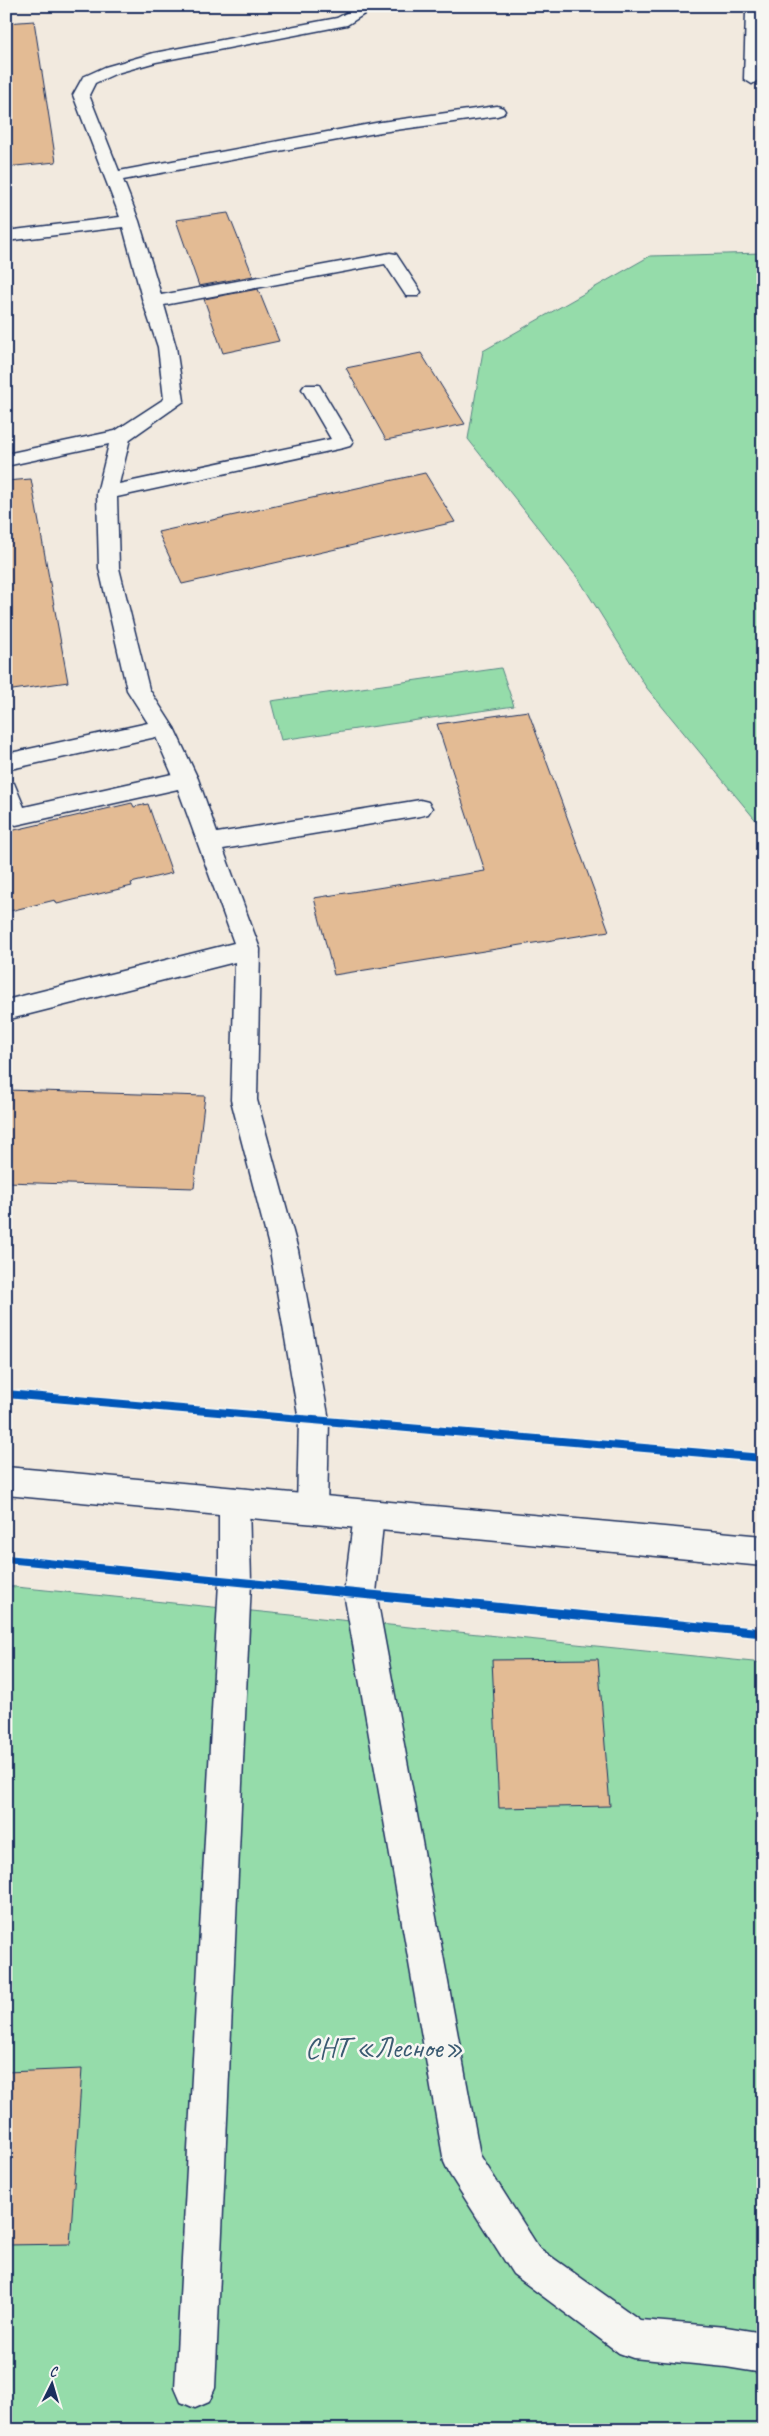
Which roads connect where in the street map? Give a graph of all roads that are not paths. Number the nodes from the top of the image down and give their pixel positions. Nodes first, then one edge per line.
1 (370, 6) edge
2 (752, 6) edge
3 (752, 78) dead end
4 (497, 111) dead end
5 (113, 177) junction
6 (130, 222) junction
7 (6, 236) edge
8 (412, 292) dead end
9 (152, 302) junction
10 (312, 389) dead end
11 (121, 436) junction
12 (6, 460) edge
13 (107, 493) junction
14 (163, 728) junction
15 (6, 762) edge
16 (186, 779) junction
17 (6, 789) edge
18 (420, 808) dead end
19 (208, 843) junction
20 (248, 949) junction
21 (6, 1010) edge
22 (6, 1481) edge
23 (234, 1502) junction
24 (312, 1509) junction
25 (369, 1515) junction
26 (763, 1551) edge
27 (763, 2353) edge
28 (195, 2388) dead end

1 - 5 main road
2 - 3 main road
4 - 5 main road
5 - 6 main road
6 - 7 main road
6 - 9 main road
8 - 9 main road
9 - 11 main road
10 - 13 main road
11 - 12 main road
11 - 13 main road
13 - 14 main road
14 - 15 main road
14 - 16 main road
16 - 17 main road
16 - 19 main road
18 - 19 main road
19 - 20 main road
20 - 21 main road
20 - 24 main road
22 - 23 main road
23 - 24 main road
23 - 28 main road
24 - 25 main road
25 - 26 main road
25 - 27 main road

